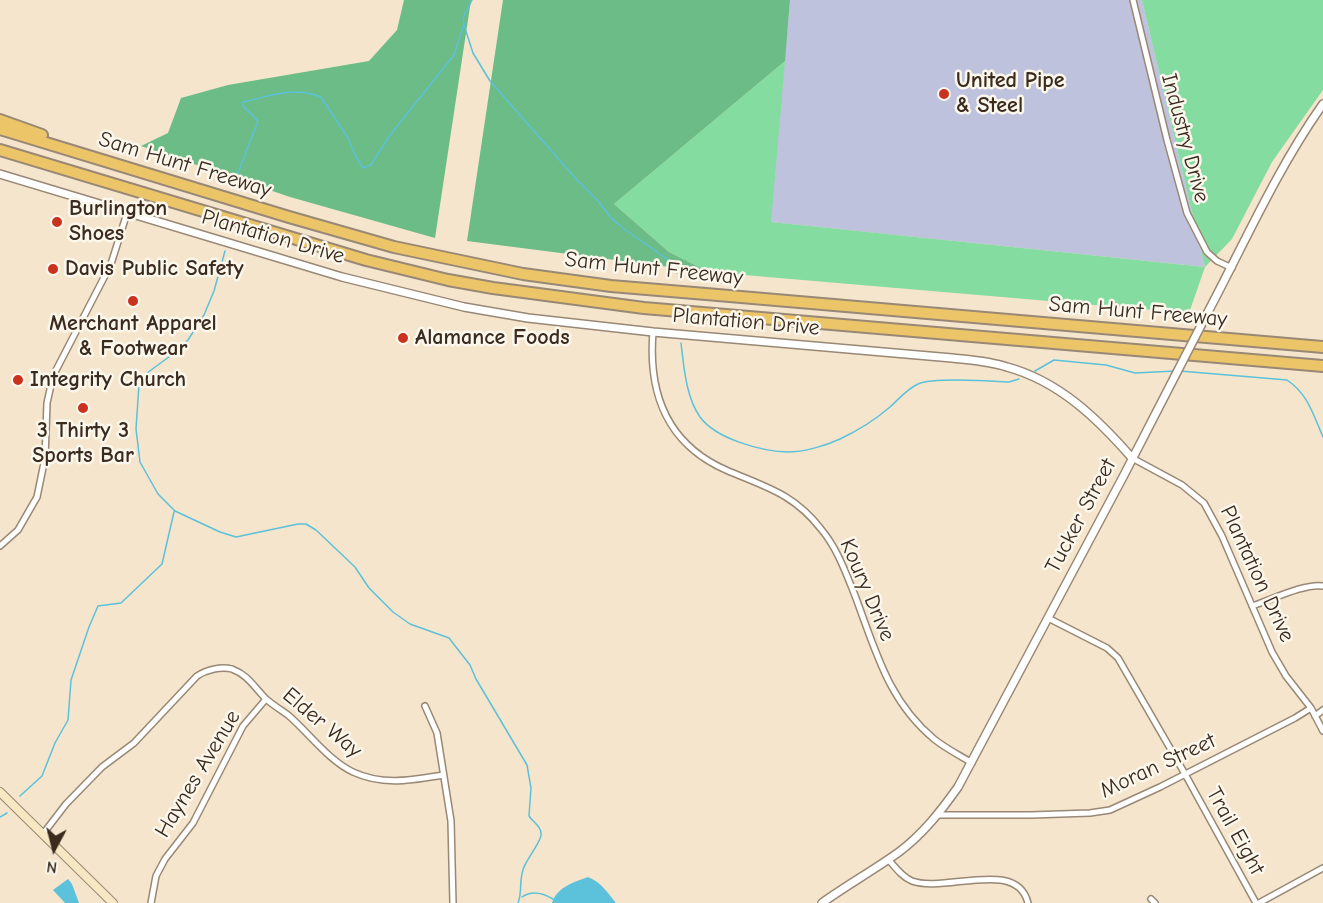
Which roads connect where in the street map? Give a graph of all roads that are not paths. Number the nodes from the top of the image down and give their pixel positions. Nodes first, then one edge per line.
1 (1133, 0) edge
2 (1323, 104) edge
3 (0, 120) edge
4 (0, 129) edge
5 (0, 150) edge
6 (0, 156) edge
7 (141, 172) junction
8 (0, 174) edge
9 (183, 206) junction
10 (127, 213) junction
11 (1232, 268) junction
12 (653, 332) junction
13 (1323, 347) edge
14 (1323, 366) edge
15 (1132, 459) junction
16 (0, 546) edge
17 (1323, 586) edge
18 (1252, 606) junction
19 (1048, 618) junction
20 (266, 699) junction
21 (425, 706) dead end
22 (1311, 708) junction
23 (1323, 710) edge
24 (1315, 716) junction
25 (1323, 731) edge
26 (972, 763) junction
27 (1185, 774) junction
28 (443, 775) junction
29 (0, 792) edge
30 (938, 815) junction
31 (43, 834) junction
32 (888, 860) junction
33 (1323, 868) edge
34 (113, 903) edge
35 (151, 903) edge
36 (453, 903) edge
37 (822, 903) edge
38 (1028, 903) edge
39 (1257, 903) edge

1 - 11 street, Industry Drive
2 - 11 street, Tucker Street
3 - 7 highway
4 - 7 highway, Sam Hunt Freeway
5 - 9 highway, Sam Hunt Freeway
6 - 9 highway
7 - 13 highway, Sam Hunt Freeway
8 - 10 street, Plantation Drive
9 - 14 highway, Sam Hunt Freeway
10 - 12 street, Plantation Drive
10 - 16 street
11 - 15 street, Tucker Street, bridge
12 - 15 street, Plantation Drive
12 - 26 street, Koury Drive
15 - 18 street, Plantation Drive
15 - 19 street, Tucker Street
17 - 18 street
18 - 22 street, Plantation Drive
19 - 26 street, Tucker Street
19 - 27 street, Trail Eight
20 - 28 street, Elder Way
20 - 31 street, Elder Way
20 - 35 street, Haynes Avenue
21 - 28 street
22 - 24 street, Plantation Drive
22 - 27 street, Moran Street
23 - 24 street
24 - 25 street, Plantation Drive
26 - 30 street, Tucker Street
27 - 30 street, Moran Street
27 - 39 street, Trail Eight
28 - 36 street
29 - 31 main road
30 - 32 street, Tucker Street
31 - 34 main road
32 - 37 street, Tucker Street
32 - 38 street
33 - 39 street

